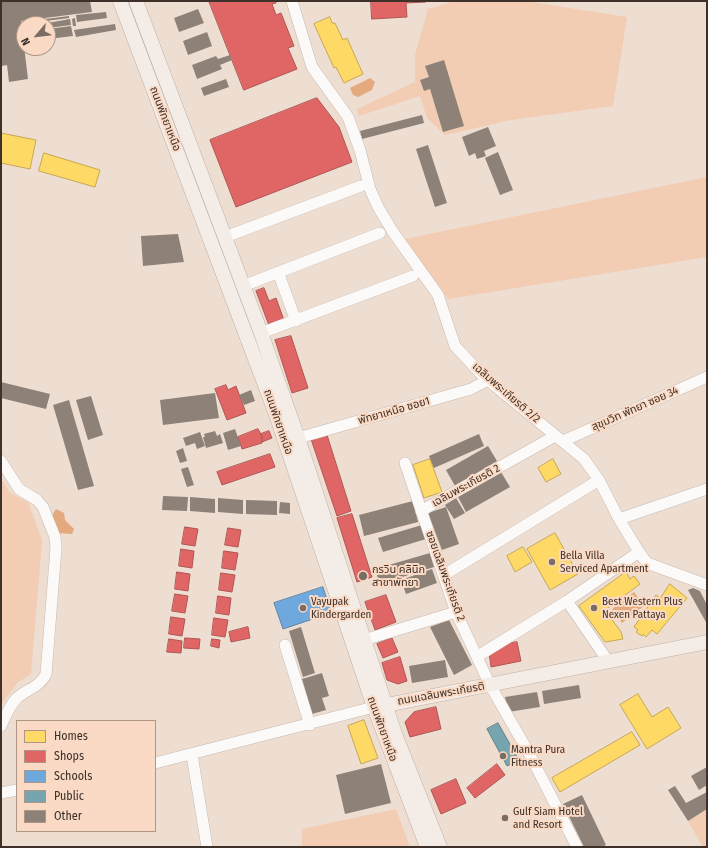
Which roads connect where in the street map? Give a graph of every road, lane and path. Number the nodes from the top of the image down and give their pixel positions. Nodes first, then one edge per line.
1 (120, 1) edge
2 (136, 1) edge
3 (292, 1) edge
4 (361, 186) dead end
5 (380, 233) dead end
6 (225, 237) junction
7 (278, 272) junction
8 (413, 276) dead end
9 (243, 286) junction
10 (296, 321) junction
11 (261, 333) junction
12 (707, 377) edge
13 (488, 380) junction
14 (298, 438) junction
15 (559, 438) junction
16 (1, 461) edge
17 (405, 463) dead end
18 (599, 480) junction
19 (707, 489) edge
20 (421, 511) junction
21 (619, 519) junction
22 (639, 552) junction
23 (444, 575) junction
24 (707, 585) edge
25 (567, 600) junction
26 (456, 612) junction
27 (364, 640) junction
28 (707, 642) edge
29 (285, 645) dead end
30 (478, 656) junction
31 (608, 661) junction
32 (490, 685) junction
33 (379, 706) junction
34 (310, 725) junction
35 (1, 726) edge
36 (192, 755) junction
37 (156, 763) edge
38 (16, 790) edge
39 (1, 793) edge
40 (207, 847) edge
41 (427, 847) edge
42 (440, 847) edge
43 (577, 847) edge

1 - 33 main road, ถนนพัทยาเหนือ
2 - 6 main road, ถนนพัทยาเหนือ
3 - 13 street, เฉลิมพระเกียรติ 2/2
4 - 6 street
5 - 7 street
6 - 9 main road, ถนนพัทยาเหนือ
7 - 9 street
7 - 10 street
8 - 10 street
9 - 11 main road, ถนนพัทยาเหนือ
10 - 11 street
11 - 14 main road, ถนนพัทยาเหนือ
12 - 15 street, สุขุมวิท พัทยา ซอย 34
13 - 14 street, พัทยาเหนือ ซอย1
13 - 15 street, เฉลิมพระเกียรติ 2/2
14 - 27 main road, ถนนพัทยาเหนือ
15 - 18 street, เฉลิมพระเกียรติ 2/2
15 - 20 street, เฉลิมพระเกียรติ 2
16 - 35 street
17 - 20 street, เฉลิมพระเกียรติ 2
18 - 21 street, เฉลิมพระเกียรติ 2/2
18 - 23 street
19 - 21 street
20 - 23 street, ซอยเฉลิมพระเกียรติ 2
21 - 22 street, เฉลิมพระเกียรติ 2/2
22 - 24 street, เฉลิมพระเกียรติ 2/2
22 - 25 street
23 - 26 street, ซอยเฉลิมพระเกียรติ 2
25 - 30 street
25 - 31 street
26 - 27 street
26 - 30 street, ซอยเฉลิมพระเกียรติ 2
27 - 33 main road, ถนนพัทยาเหนือ
28 - 31 main road, ถนนเฉลิมพระเกียรติ
29 - 34 street
30 - 32 street, ซอยเฉลิมพระเกียรติ 2
31 - 32 main road, ถนนเฉลิมพระเกียรติ
32 - 33 main road, ถนนเฉลิมพระเกียรติ
32 - 43 street, ซอยเฉลิมพระเกียรติ 2
33 - 34 street, ถนนเฉลิมพระเกียรติ
33 - 41 main road, ถนนพัทยาเหนือ
33 - 42 main road, ถนนพัทยาเหนือ
34 - 36 street, ถนนเฉลิมพระเกียรติ
36 - 37 street, ถนนเฉลิมพระเกียรติ
36 - 40 street
38 - 39 street

